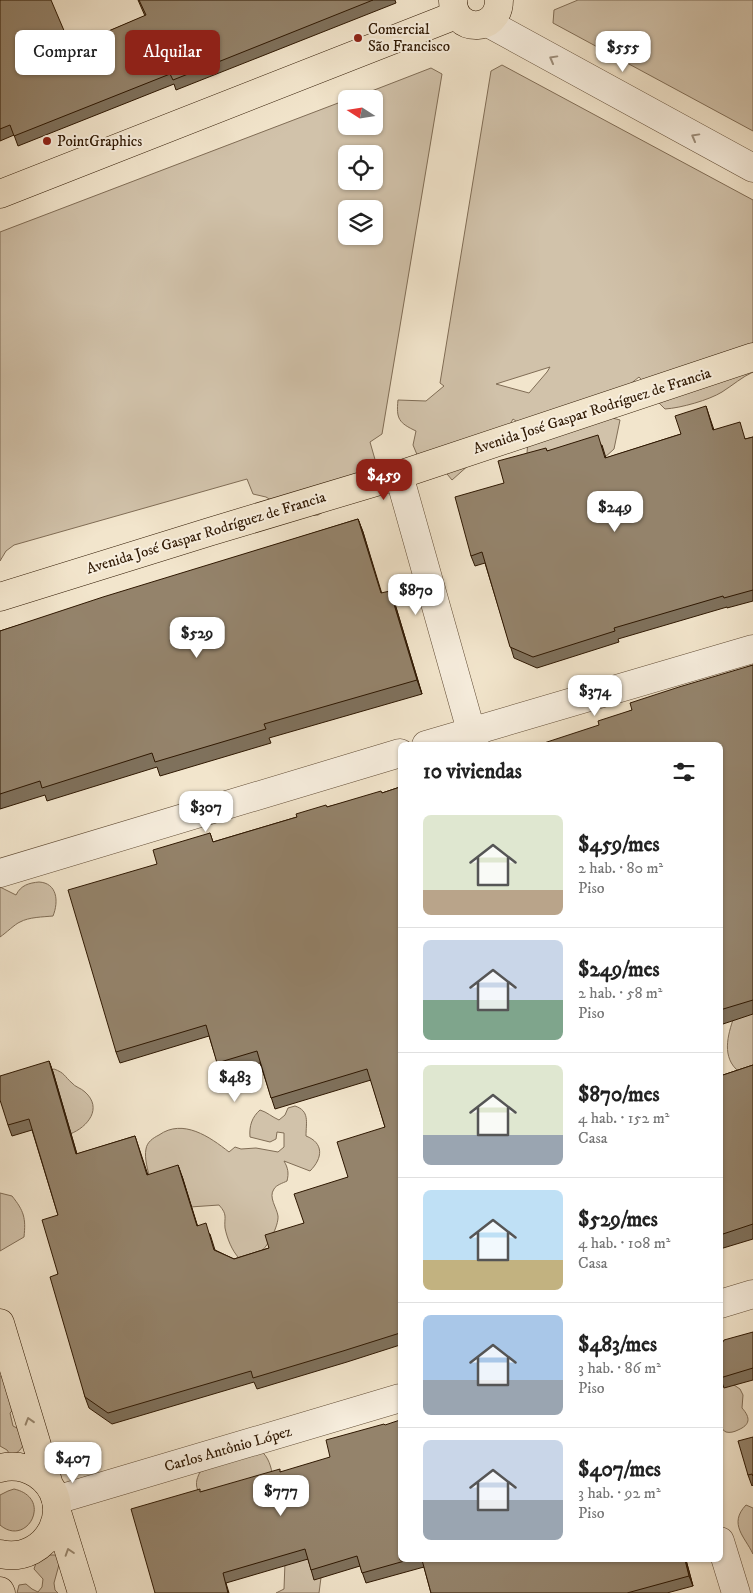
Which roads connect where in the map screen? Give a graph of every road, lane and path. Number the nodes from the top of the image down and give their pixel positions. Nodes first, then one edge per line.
1 (455, 8) edge
2 (493, 11) edge
3 (746, 164) edge
4 (0, 194) edge
5 (753, 357) edge
6 (399, 475) junction
7 (0, 597) edge
8 (753, 649) edge
9 (473, 738) edge
10 (446, 742) edge
11 (398, 754) edge
12 (0, 873) edge
13 (753, 1294) edge
14 (723, 1303) edge
15 (0, 1323) edge
16 (398, 1399) edge
17 (0, 1468) edge
18 (54, 1499) junction
19 (723, 1551) edge
20 (0, 1554) edge
21 (82, 1593) edge
22 (736, 1593) edge

1 - 2 main road
1 - 4 main road
3 -> 2 street
5 - 6 main road, Avenida José Gaspar Rodríguez de Francia
6 - 7 main road, Avenida José Gaspar Rodríguez de Francia
6 - 9 street
8 - 9 street
9 - 10 street
11 - 12 street
13 - 14 street
18 -> 15 main road
16 - 18 street, Carlos Antônio López
17 - 18 main road
18 - 20 main road
21 -> 18 main road
19 - 22 street

